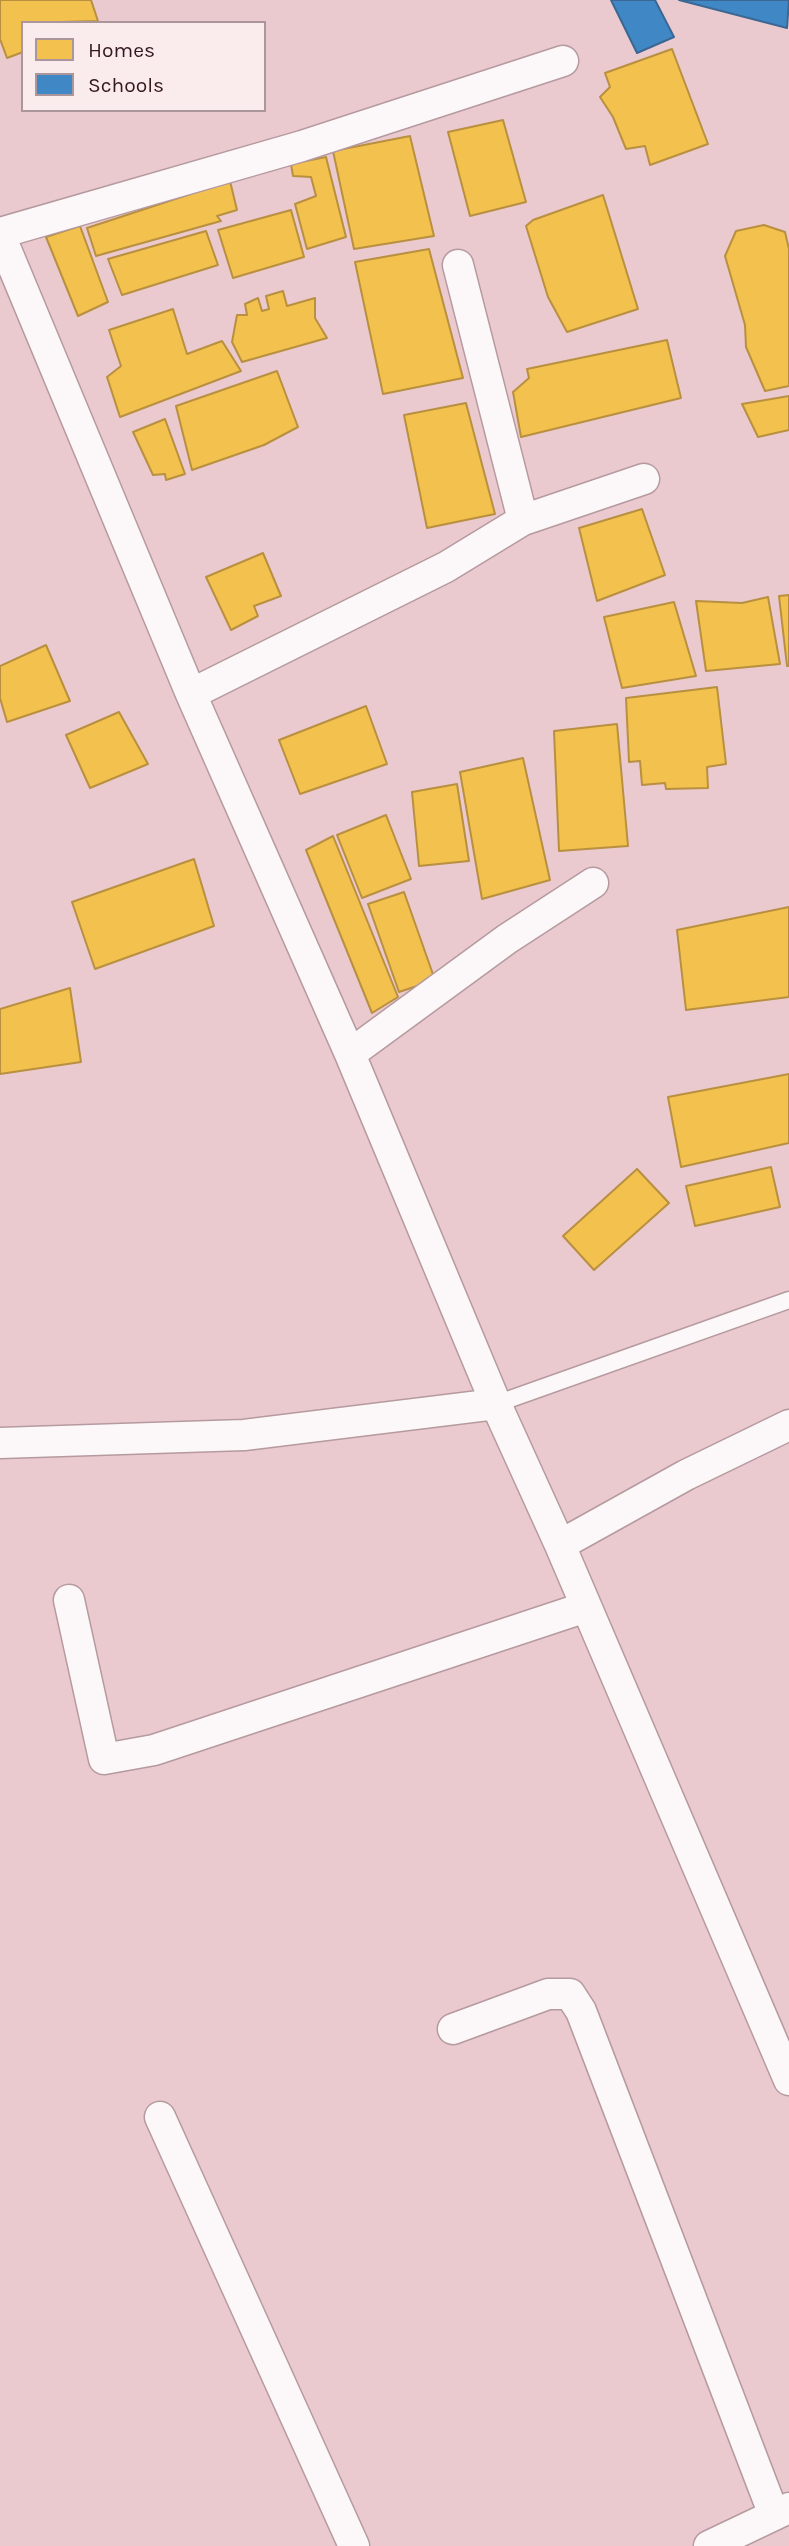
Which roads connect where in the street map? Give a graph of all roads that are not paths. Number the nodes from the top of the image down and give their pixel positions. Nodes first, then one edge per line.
1 (563, 61) dead end
2 (0, 234) edge
3 (458, 265) dead end
4 (644, 479) dead end
5 (523, 520) junction
6 (191, 694) junction
7 (593, 883) dead end
8 (350, 1055) junction
9 (789, 1300) edge
10 (496, 1404) junction
11 (789, 1425) edge
12 (0, 1443) edge
13 (560, 1545) junction
14 (69, 1600) dead end
15 (586, 1607) junction
16 (453, 2029) dead end
17 (789, 2080) edge
18 (160, 2118) dead end
19 (781, 2511) edge
20 (354, 2546) edge
21 (709, 2546) edge

1 - 2 street
2 - 6 street
3 - 5 street
4 - 5 street
5 - 6 street
6 - 8 street
7 - 8 street
8 - 10 street
9 - 10 lane
10 - 12 street
10 - 13 street
11 - 13 street
13 - 15 street
14 - 15 street
15 - 17 street
16 - 19 street
18 - 20 street
19 - 21 street

